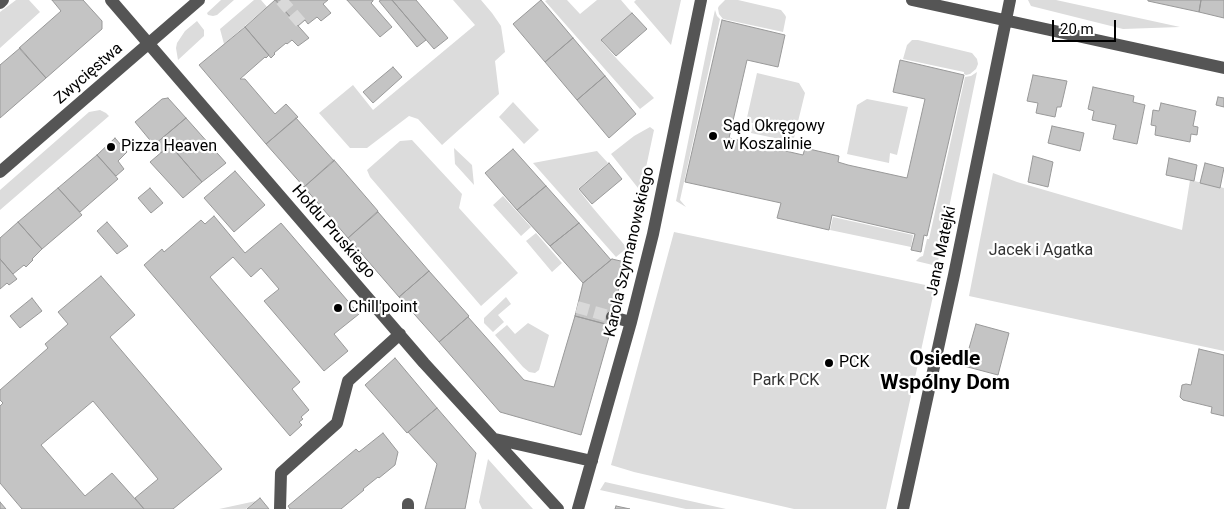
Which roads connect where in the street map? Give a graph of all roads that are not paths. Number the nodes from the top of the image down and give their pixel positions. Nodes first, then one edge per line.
1 (111, 0) edge
2 (199, 0) edge
3 (701, 0) edge
4 (912, 0) edge
5 (1010, 0) edge
6 (1006, 21) junction
7 (149, 43) junction
8 (1224, 68) edge
9 (0, 172) edge
10 (612, 317) tunnel mouth
11 (631, 322) junction
12 (400, 334) junction
13 (495, 439) junction
14 (592, 461) junction
15 (280, 509) edge
16 (558, 509) edge
17 (578, 509) edge
18 (903, 509) edge

1 - 7 street, Hołdu Pruskiego
2 - 7 street, Zwycięstwa
3 - 11 street, Karola Szymanowskiego
4 - 6 street
5 - 6 street, Jana Matejki
6 - 8 street
6 - 18 street, Jana Matejki
7 - 9 street, Zwycięstwa
7 - 12 street, Hołdu Pruskiego
10 - 11 street
11 - 14 street, Karola Szymanowskiego
12 - 13 street, Hołdu Pruskiego
12 - 15 street
13 - 14 street
13 - 16 street, Hołdu Pruskiego
14 - 17 street, Karola Szymanowskiego

